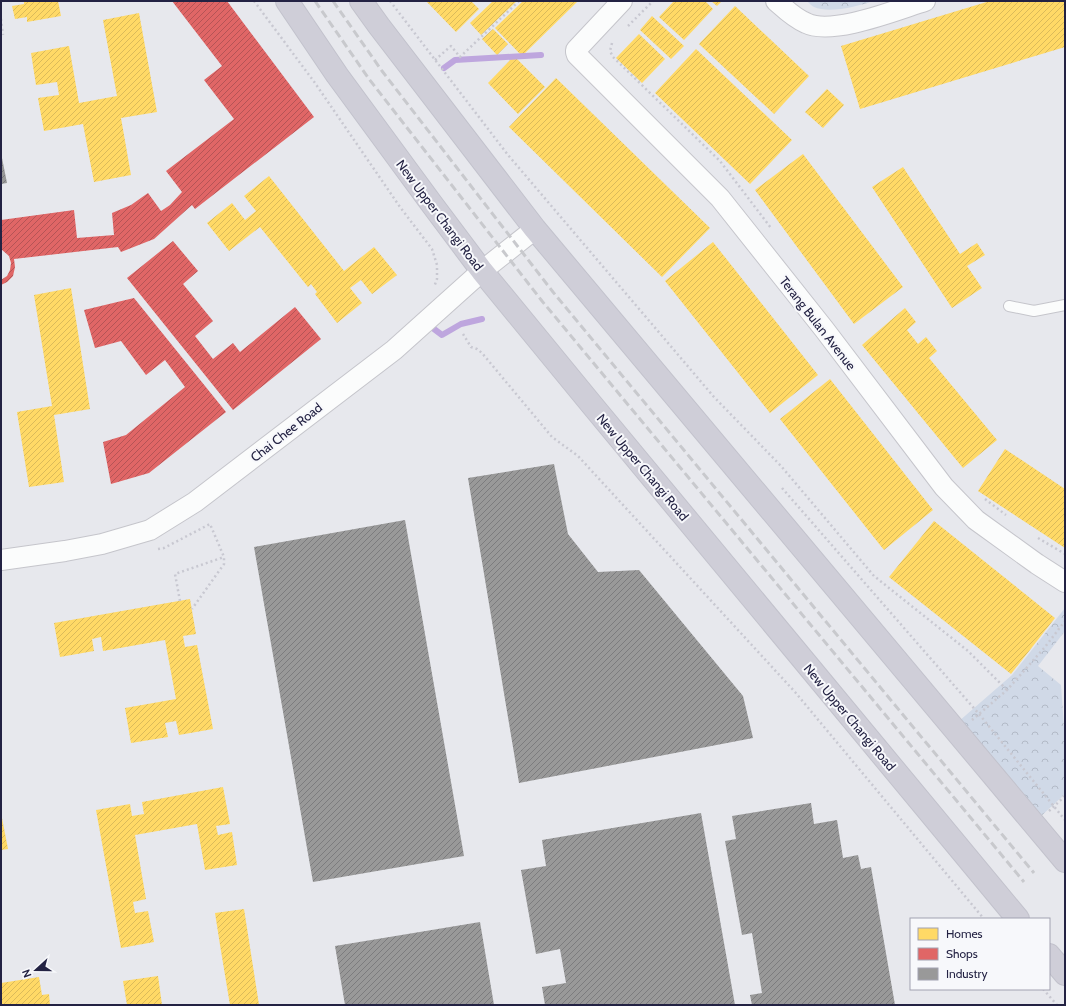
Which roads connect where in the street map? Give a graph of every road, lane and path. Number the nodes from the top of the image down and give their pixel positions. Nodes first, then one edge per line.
1 (254, 1) edge
2 (287, 1) edge
3 (361, 1) edge
4 (390, 1) edge
5 (519, 1) edge
6 (622, 1) edge
7 (776, 1) edge
8 (925, 1) edge
9 (1, 19) edge
10 (3, 35) dead end
11 (435, 60) junction
12 (532, 225) junction
13 (479, 267) junction
14 (432, 290) dead end
15 (1065, 305) edge
16 (1009, 306) dead end
17 (463, 334) dead end
18 (781, 488) dead end
19 (210, 524) dead end
20 (1, 550) edge
21 (224, 557) junction
22 (1, 560) edge
23 (1065, 582) edge
24 (180, 601) dead end
25 (192, 609) dead end
26 (1065, 622) edge
27 (1007, 690) junction
28 (979, 714) junction
29 (956, 733) junction
30 (1065, 820) edge
31 (1065, 861) edge
32 (983, 918) edge
33 (1017, 918) edge
34 (1050, 956) edge
35 (1065, 974) edge
36 (1044, 990) edge
37 (1057, 1005) edge

1 - 14 path
2 - 13 main road, New Upper Changi Road
3 - 12 main road
4 - 11 path
5 - 11 path
6 - 23 street, Terang Bulan Avenue
7 - 8 street
9 - 10 path
11 - 27 path
12 - 13 street, Chai Chee Road
12 - 29 main road
13 - 20 street, Chai Chee Road
13 - 22 street, Chai Chee Road
13 - 33 main road, New Upper Changi Road
15 - 16 lane
17 - 32 path
18 - 28 path
19 - 21 path
21 - 24 path
21 - 25 path
26 - 27 path
27 - 28 path
28 - 29 path
28 - 30 path
29 - 31 main road
34 - 35 main road
36 - 37 path

